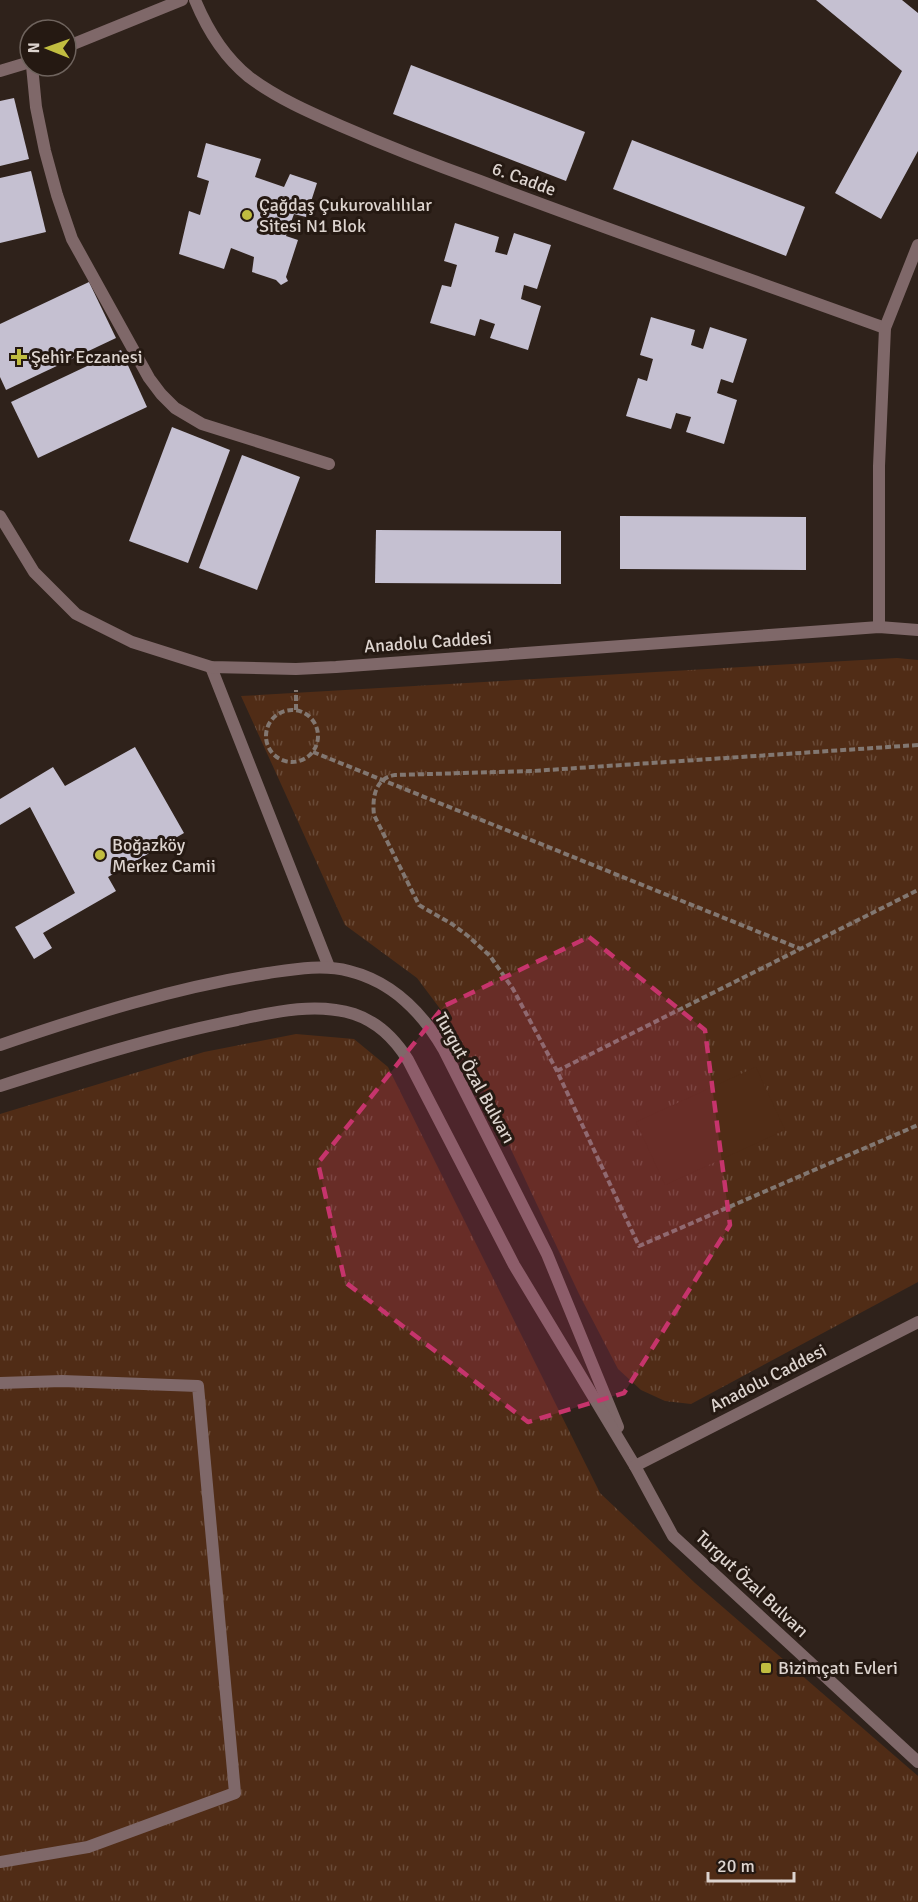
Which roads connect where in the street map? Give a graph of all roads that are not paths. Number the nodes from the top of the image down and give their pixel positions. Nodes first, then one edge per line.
1 (182, 0) edge
2 (195, 0) edge
3 (78, 42) edge
4 (18, 67) edge
5 (0, 70) edge
6 (33, 78) edge
7 (918, 245) edge
8 (885, 328) junction
9 (329, 464) dead end
10 (0, 516) edge
11 (879, 627) junction
12 (918, 630) edge
13 (211, 667) junction
14 (329, 967) junction
15 (0, 1045) edge
16 (0, 1086) edge
17 (918, 1322) edge
18 (0, 1383) edge
19 (635, 1466) junction
20 (918, 1762) edge
21 (0, 1862) edge

1 - 3 street
2 - 8 street, 6. Cadde
4 - 5 street
6 - 9 street
7 - 8 street
8 - 11 street
10 - 13 street, Anadolu Caddesi
11 - 12 street, Anadolu Caddesi
11 - 13 street, Anadolu Caddesi
13 - 14 street
14 - 15 street, Turgut Özal Bulvarı
14 - 19 street, Turgut Özal Bulvarı
16 - 19 street, Turgut Özal Bulvarı
17 - 19 street, Anadolu Caddesi
18 - 21 street
19 - 20 street, Turgut Özal Bulvarı

